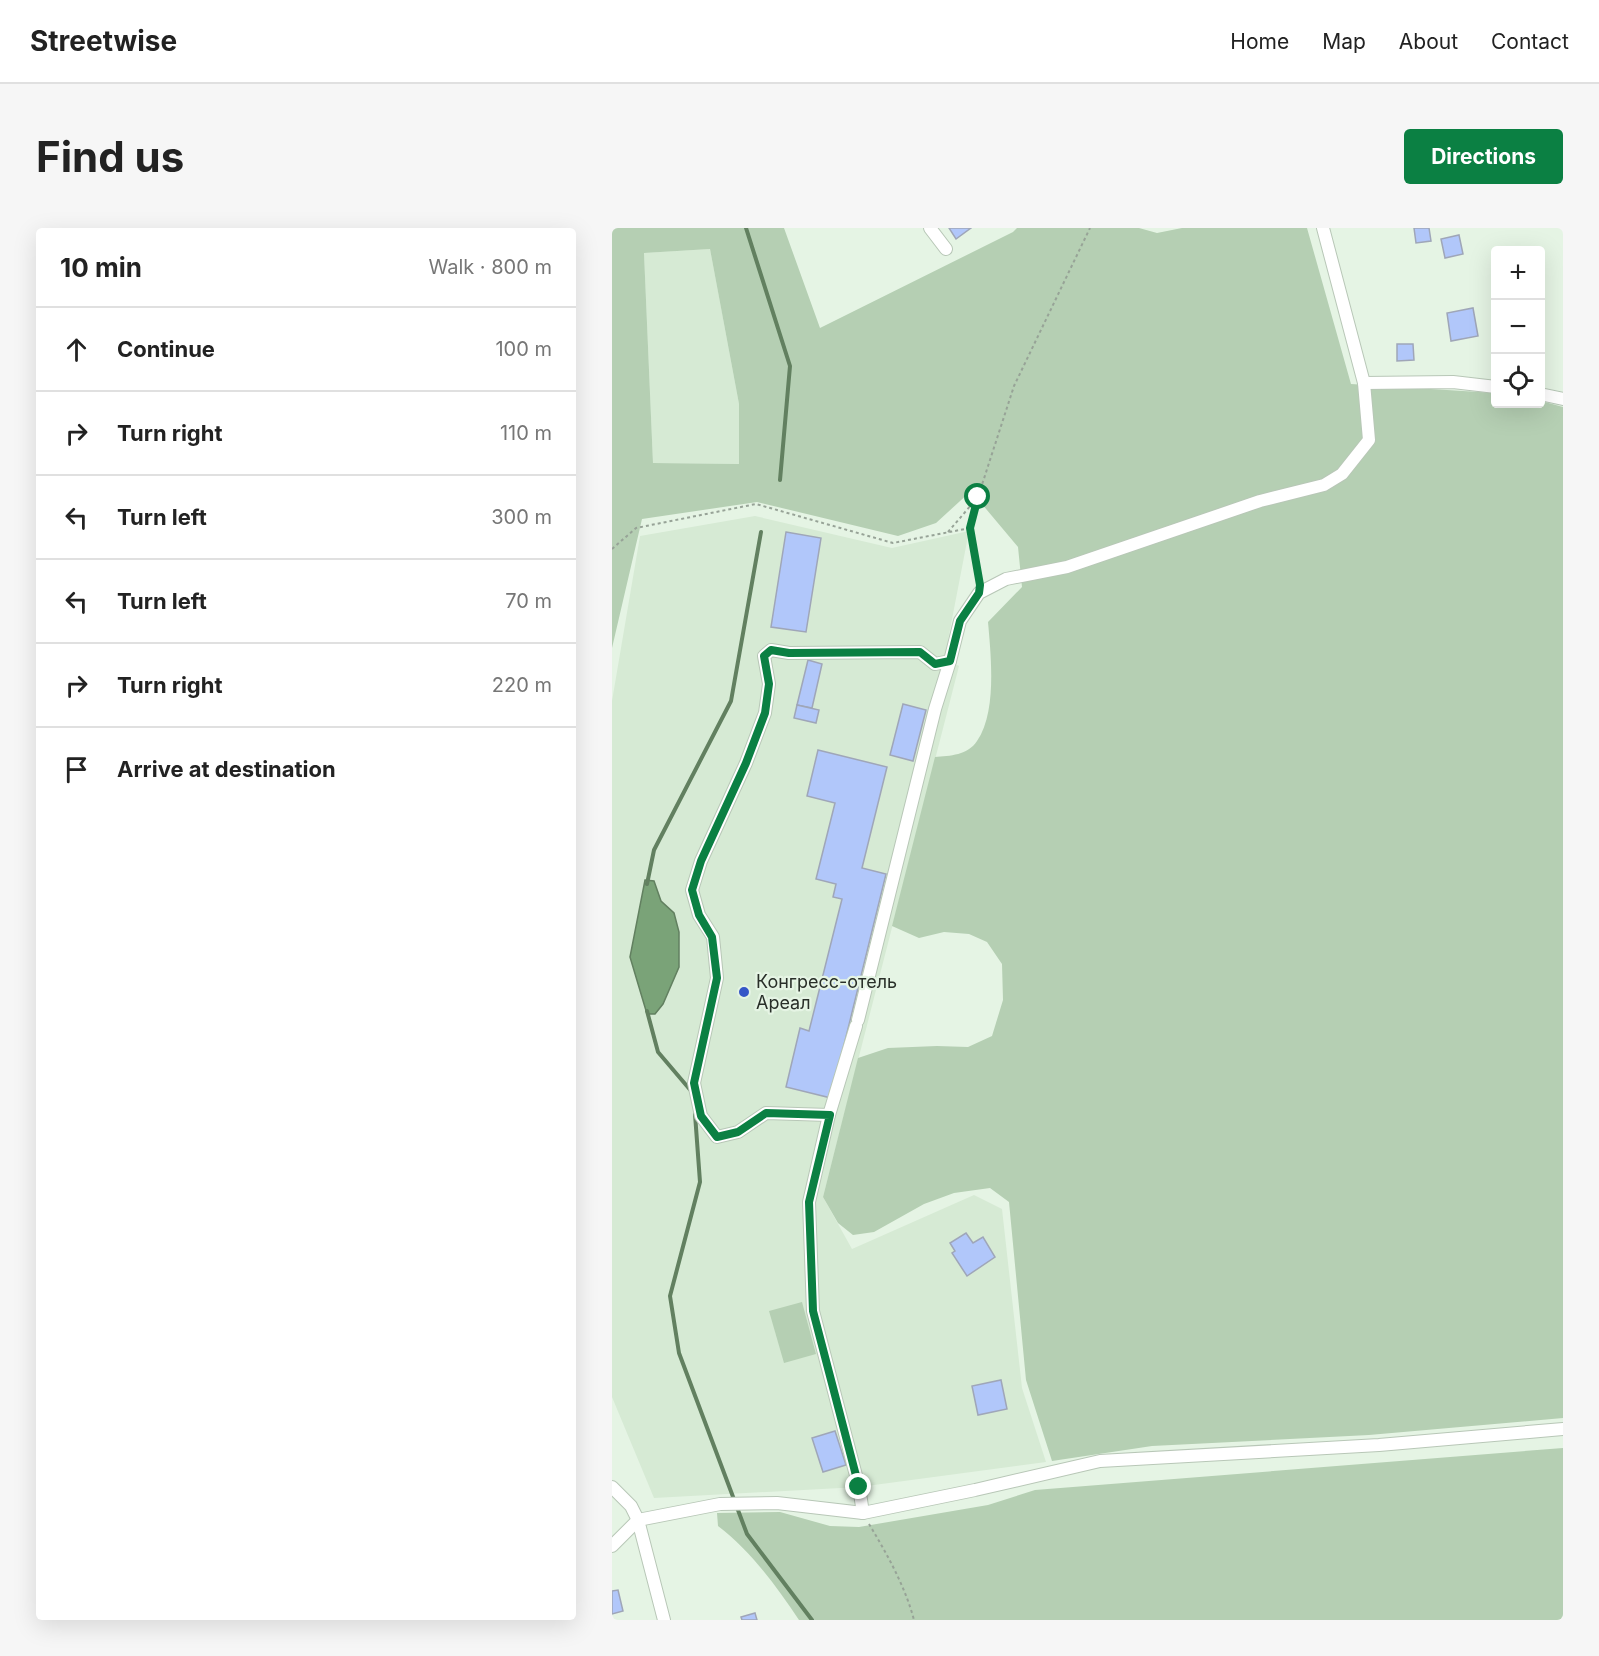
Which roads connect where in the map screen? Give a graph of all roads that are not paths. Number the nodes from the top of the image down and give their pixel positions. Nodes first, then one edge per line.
1 (930, 228) edge
2 (1323, 228) edge
3 (946, 249) dead end
4 (1364, 383) junction
5 (1491, 386) edge
6 (1545, 395) edge
7 (1563, 399) edge
8 (950, 661) junction
9 (830, 1115) junction
10 (1563, 1429) edge
11 (612, 1487) edge
12 (862, 1514) junction
13 (638, 1520) junction
14 (612, 1546) edge
15 (664, 1620) edge

1 - 3 street
2 - 4 street
4 - 5 street
4 - 8 street
6 - 7 street
8 - 9 street
8 - 9 street
9 - 12 street
10 - 12 street
11 - 13 street
12 - 13 street
13 - 14 street
13 - 15 street

